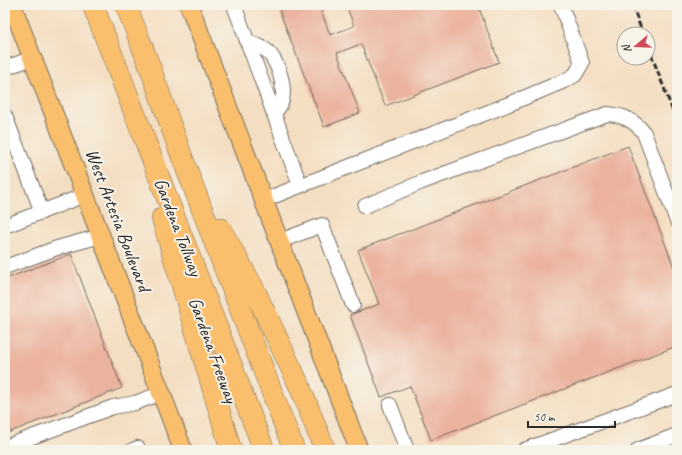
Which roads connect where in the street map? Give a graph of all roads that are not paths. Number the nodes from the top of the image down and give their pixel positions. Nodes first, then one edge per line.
1 (12, 5) edge
2 (80, 5) edge
3 (93, 5) edge
4 (108, 5) edge
5 (126, 5) edge
6 (133, 5) edge
7 (189, 5) edge
8 (234, 5) edge
9 (561, 5) edge
10 (247, 42) junction
11 (33, 58) junction
12 (150, 66) junction
13 (5, 68) edge
14 (274, 113) junction
15 (5, 116) edge
16 (182, 157) junction
17 (148, 174) junction
18 (300, 185) junction
19 (85, 195) junction
20 (264, 200) junction
21 (365, 206) dead end
22 (42, 212) junction
23 (677, 221) edge
24 (5, 226) edge
25 (101, 236) junction
26 (280, 241) junction
27 (5, 266) edge
28 (353, 305) dead end
29 (162, 393) junction
30 (677, 394) edge
31 (390, 405) dead end
32 (677, 435) edge
33 (5, 447) edge
34 (133, 450) edge
35 (138, 450) edge
36 (183, 450) edge
37 (231, 450) edge
38 (250, 450) edge
39 (264, 450) edge
40 (277, 450) edge
41 (294, 450) edge
42 (325, 450) edge
43 (359, 450) edge
44 (407, 450) edge
45 (524, 450) edge
46 (638, 450) edge

1 - 11 main road, West Artesia Boulevard
2 - 17 highway, Gardena Freeway
3 - 39 highway, Gardena Tollway
4 - 40 highway, Gardena Tollway
5 - 12 highway, Gardena Freeway
6 - 12 highway
7 - 20 main road
8 - 10 lane
9 - 18 lane
10 - 14 lane
10 - 14 lane
11 - 13 lane
11 - 19 main road, West Artesia Boulevard
12 - 16 highway, Gardena Freeway
14 - 18 lane
15 - 22 lane
16 - 41 highway, Gardena Freeway
16 - 42 highway
17 - 37 highway
17 - 38 highway, Gardena Freeway
18 - 20 lane
19 - 22 lane
19 - 25 main road, West Artesia Boulevard
20 - 26 main road
21 - 23 lane
22 - 24 lane
25 - 27 lane
25 - 29 main road, West Artesia Boulevard
26 - 28 lane
26 - 43 main road
29 - 33 lane
29 - 36 main road, West Artesia Boulevard
30 - 45 lane
31 - 44 lane
32 - 46 lane
34 - 35 lane

